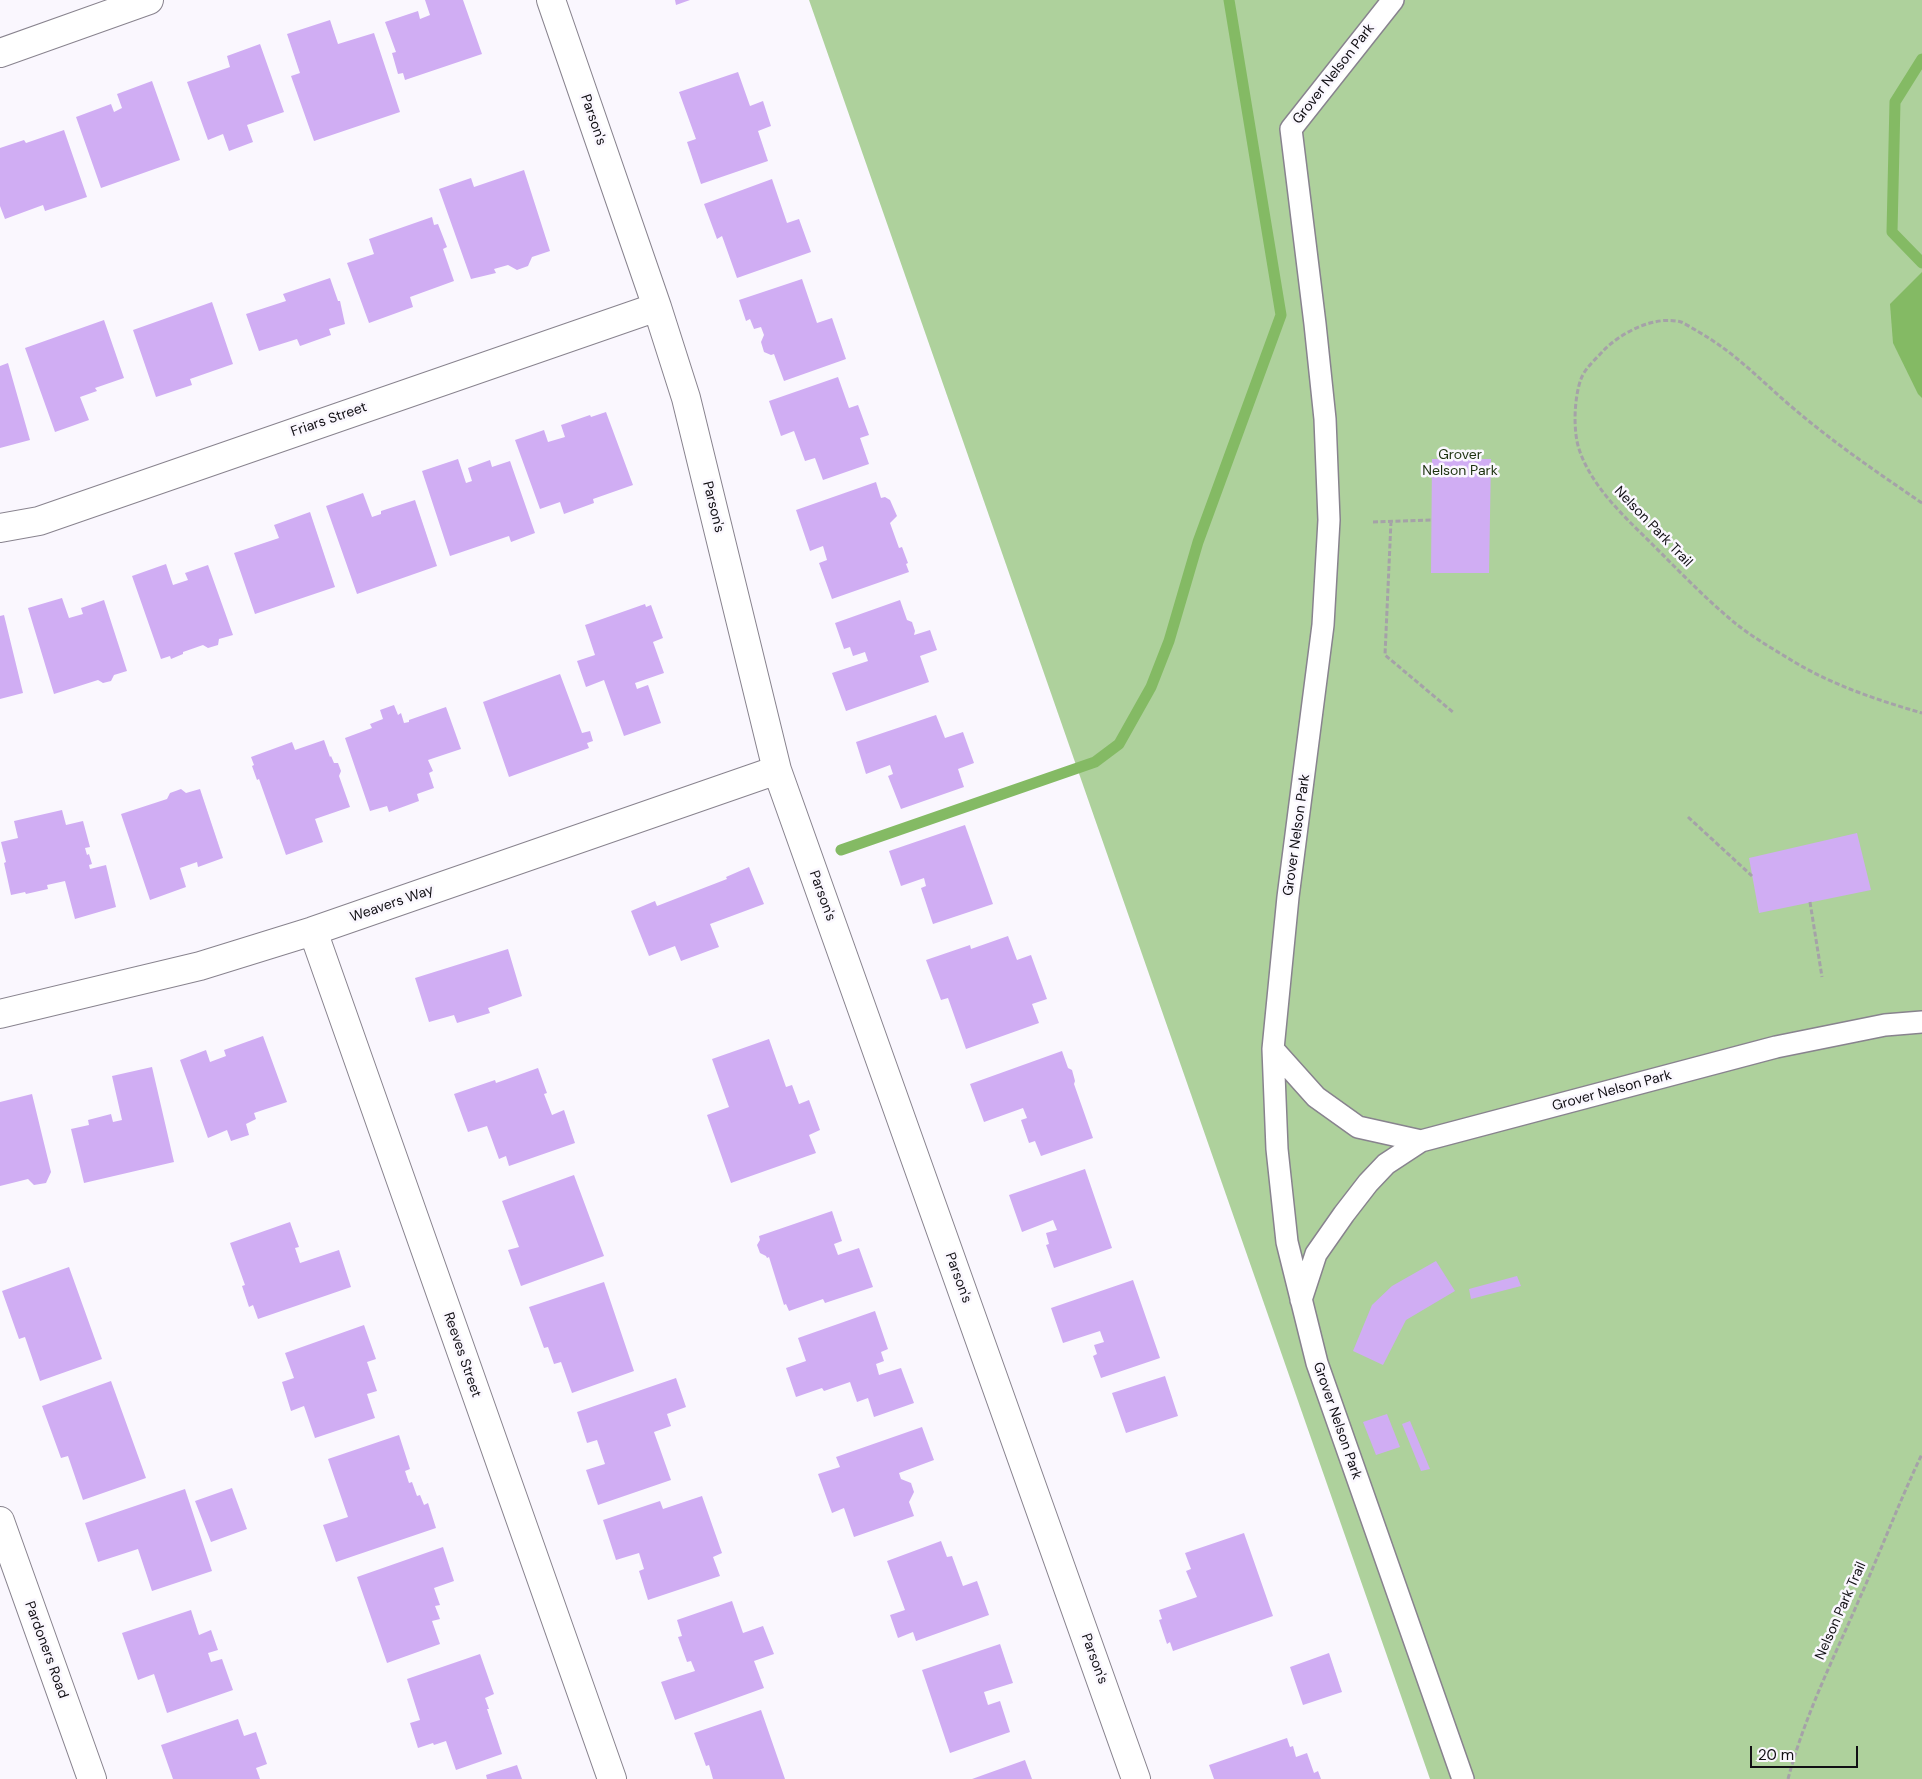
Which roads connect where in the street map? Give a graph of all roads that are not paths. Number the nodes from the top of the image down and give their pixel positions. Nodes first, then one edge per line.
1 (149, 0) edge
2 (551, 0) edge
3 (1393, 0) edge
4 (0, 52) edge
5 (657, 307) junction
6 (0, 528) edge
7 (777, 770) junction
8 (313, 931) junction
9 (0, 1014) edge
10 (1922, 1022) edge
11 (1273, 1049) junction
12 (1421, 1141) junction
13 (1301, 1300) junction
14 (0, 1521) edge
15 (92, 1779) edge
16 (612, 1779) edge
17 (1136, 1779) edge
18 (1463, 1779) edge

1 - 4 street
2 - 5 street, Parson's
3 - 11 lane, Grover Nelson Park
5 - 6 street, Friars Street
5 - 7 street, Parson's
7 - 8 street, Weavers Way
7 - 17 street, Parson's
8 - 9 street, Weavers Way
8 - 16 street, Reeves Street
10 - 12 lane, Grover Nelson Park
11 - 12 lane, Grover Nelson Park
11 - 13 lane, Grover Nelson Park
12 - 13 lane
13 - 18 lane, Grover Nelson Park
14 - 15 street, Pardoners Road

